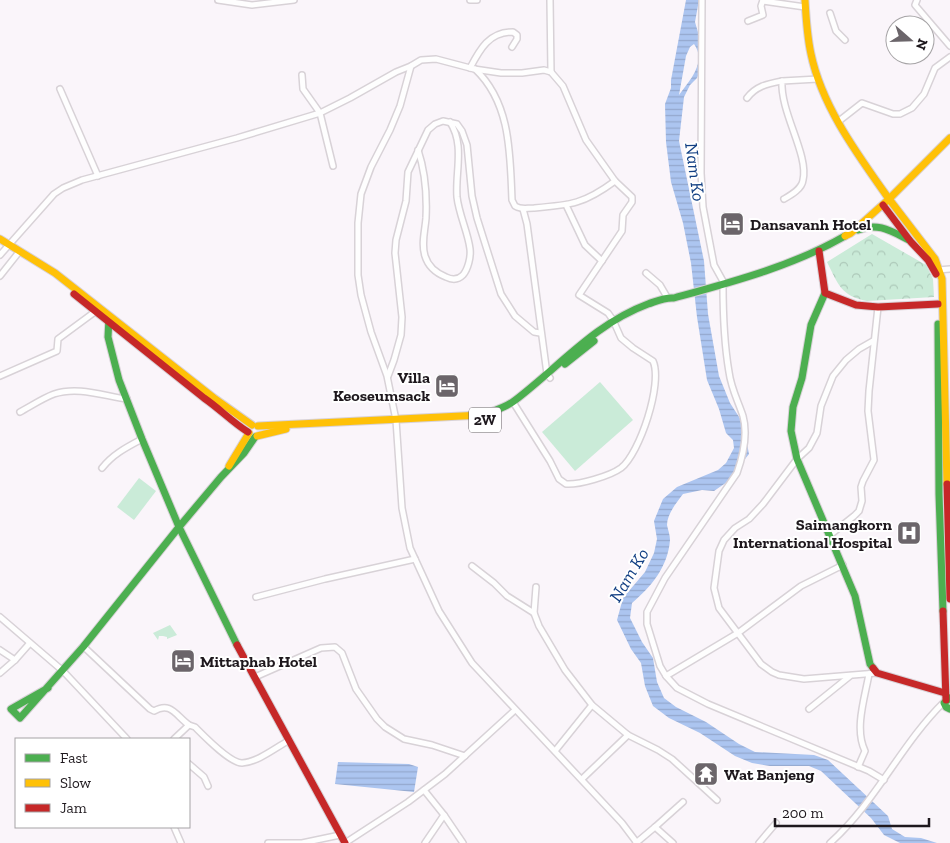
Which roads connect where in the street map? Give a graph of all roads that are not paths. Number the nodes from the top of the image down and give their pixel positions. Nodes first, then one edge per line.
1 (218, 0) edge
2 (294, 0) edge
3 (470, 0) edge
4 (477, 0) edge
5 (550, 0) edge
6 (702, 0) edge
7 (917, 0) edge
8 (763, 1) edge
9 (805, 4) edge
10 (830, 13) dead end
11 (748, 21) dead end
12 (845, 40) dead end
13 (950, 46) edge
14 (512, 47) dead end
15 (950, 57) edge
16 (412, 66) junction
17 (472, 68) junction
18 (551, 72) junction
19 (302, 75) dead end
20 (818, 79) junction
21 (782, 81) junction
22 (60, 89) dead end
23 (747, 98) dead end
24 (320, 113) junction
25 (839, 121) junction
26 (450, 122) junction
27 (950, 138) edge
28 (418, 150) junction
29 (333, 166) dead end
30 (98, 176) junction
31 (615, 181) junction
32 (889, 199) junction
33 (784, 200) dead end
34 (566, 205) junction
35 (883, 205) junction
36 (523, 209) junction
37 (851, 233) junction
38 (0, 240) edge
39 (911, 242) junction
40 (3, 249) edge
41 (819, 251) junction
42 (17, 254) junction
43 (602, 261) junction
44 (950, 269) edge
45 (937, 270) junction
46 (646, 273) dead end
47 (0, 276) edge
48 (723, 284) junction
49 (825, 293) junction
50 (674, 297) junction
51 (938, 304) junction
52 (878, 307) junction
53 (97, 309) junction
54 (109, 318) junction
55 (614, 322) junction
56 (540, 333) junction
57 (873, 341) junction
58 (942, 350) junction
59 (948, 361) edge
60 (0, 376) edge
61 (387, 376) junction
62 (548, 376) junction
63 (127, 399) junction
64 (515, 404) junction
65 (20, 412) dead end
66 (945, 416) edge
67 (396, 422) junction
68 (253, 432) junction
69 (142, 439) junction
70 (797, 459) junction
71 (102, 468) dead end
72 (179, 527) junction
73 (940, 530) junction
74 (949, 530) edge
75 (830, 535) junction
76 (415, 559) junction
77 (843, 565) junction
78 (472, 566) dead end
79 (536, 587) dead end
80 (256, 597) dead end
81 (950, 599) edge
82 (534, 613) junction
83 (0, 617) edge
84 (738, 633) junction
85 (30, 643) junction
86 (84, 647) junction
87 (0, 650) edge
88 (947, 654) edge
89 (14, 660) junction
90 (63, 671) junction
91 (0, 673) edge
92 (873, 674) junction
93 (666, 676) junction
94 (851, 676) junction
95 (255, 677) junction
96 (48, 688) junction
97 (947, 704) edge
98 (592, 705) junction
99 (809, 709) dead end
100 (515, 710) junction
101 (189, 725) junction
102 (628, 735) junction
103 (126, 738) edge
104 (175, 738) edge
105 (288, 741) junction
106 (555, 751) junction
107 (465, 756) junction
108 (190, 765) edge
109 (858, 767) junction
110 (582, 780) junction
111 (884, 780) junction
112 (208, 786) dead end
113 (424, 790) junction
114 (717, 800) dead end
115 (683, 802) dead end
116 (444, 815) junction
117 (776, 823) dead end
118 (656, 827) junction
119 (174, 828) edge
120 (340, 835) junction
121 (181, 843) edge
122 (268, 843) edge
123 (345, 843) edge
124 (425, 843) edge
125 (463, 843) edge
126 (636, 843) edge
127 (673, 843) edge
128 (760, 843) edge
129 (830, 843) edge

1 - 2 street
3 - 4 street
5 - 18 street
6 - 48 street
7 - 13 street
8 - 9 street
8 - 11 street
9 - 20 main road
10 - 12 street
14 - 17 street
15 - 25 street
16 - 17 street
16 - 24 street
16 - 61 street
17 - 18 street
17 - 36 street
18 - 31 street
19 - 24 street
20 - 21 street
20 - 25 main road
21 - 23 street
21 - 33 street
22 - 30 street
24 - 29 street
24 - 30 street
25 - 32 main road
26 - 28 street
26 - 28 street
26 - 56 street
27 - 32 main road
28 - 61 street
30 - 40 street
31 - 34 street
31 - 43 street
32 - 35 main road, 2W
32 - 45 main road
34 - 36 street
34 - 43 street
35 - 37 main road, 2W
35 - 39 main road
36 - 56 street
37 - 39 main road
37 - 41 main road, 2W
38 - 40 main road
39 - 45 main road
40 - 42 main road
41 - 48 main road, 2W
41 - 49 main road
42 - 47 street
42 - 53 main road
43 - 55 street
44 - 45 street
45 - 51 main road
45 - 58 main road
46 - 50 street
48 - 50 main road, 2W
48 - 93 street
49 - 52 main road
49 - 70 main road
50 - 55 main road, 2W
51 - 52 main road
51 - 58 main road
52 - 57 street
53 - 54 main road
53 - 60 street
54 - 63 main road
54 - 68 main road
55 - 62 main road, 2W
55 - 64 street
56 - 62 street
57 - 70 street
57 - 75 street
58 - 59 main road
58 - 66 main road
59 - 66 main road
61 - 67 street
62 - 64 main road, 2W
63 - 65 street
63 - 69 main road
64 - 67 main road, 2W
66 - 73 main road
66 - 74 main road
67 - 68 main road, 2W
67 - 76 street
68 - 72 main road
69 - 71 street
69 - 72 main road
70 - 75 main road
70 - 84 street
72 - 86 main road
72 - 95 main road
73 - 74 main road
73 - 88 main road
74 - 81 main road
75 - 77 main road
76 - 80 street
76 - 100 street
77 - 84 street
77 - 92 main road
78 - 82 street
79 - 82 street
82 - 98 street
83 - 85 street
84 - 93 street
84 - 94 street
85 - 89 street
85 - 90 street
86 - 90 main road
86 - 101 street
87 - 89 street
88 - 97 main road
89 - 91 street
90 - 96 main road
90 - 103 street
92 - 94 street
92 - 97 main road
92 - 109 street
93 - 109 street
94 - 99 street
95 - 105 main road
95 - 107 street
96 - 96 main road
97 - 111 street
98 - 102 street
98 - 106 street
100 - 106 street
100 - 107 street
101 - 104 street
101 - 105 street
102 - 110 street
102 - 114 street
105 - 120 main road
106 - 110 street
107 - 113 street
108 - 112 street
109 - 111 street
110 - 126 street
111 - 129 street
113 - 116 street
113 - 123 street
115 - 118 street
116 - 124 street
116 - 125 street
117 - 128 street
118 - 126 street
118 - 127 street
119 - 121 street
120 - 122 street
120 - 123 main road

